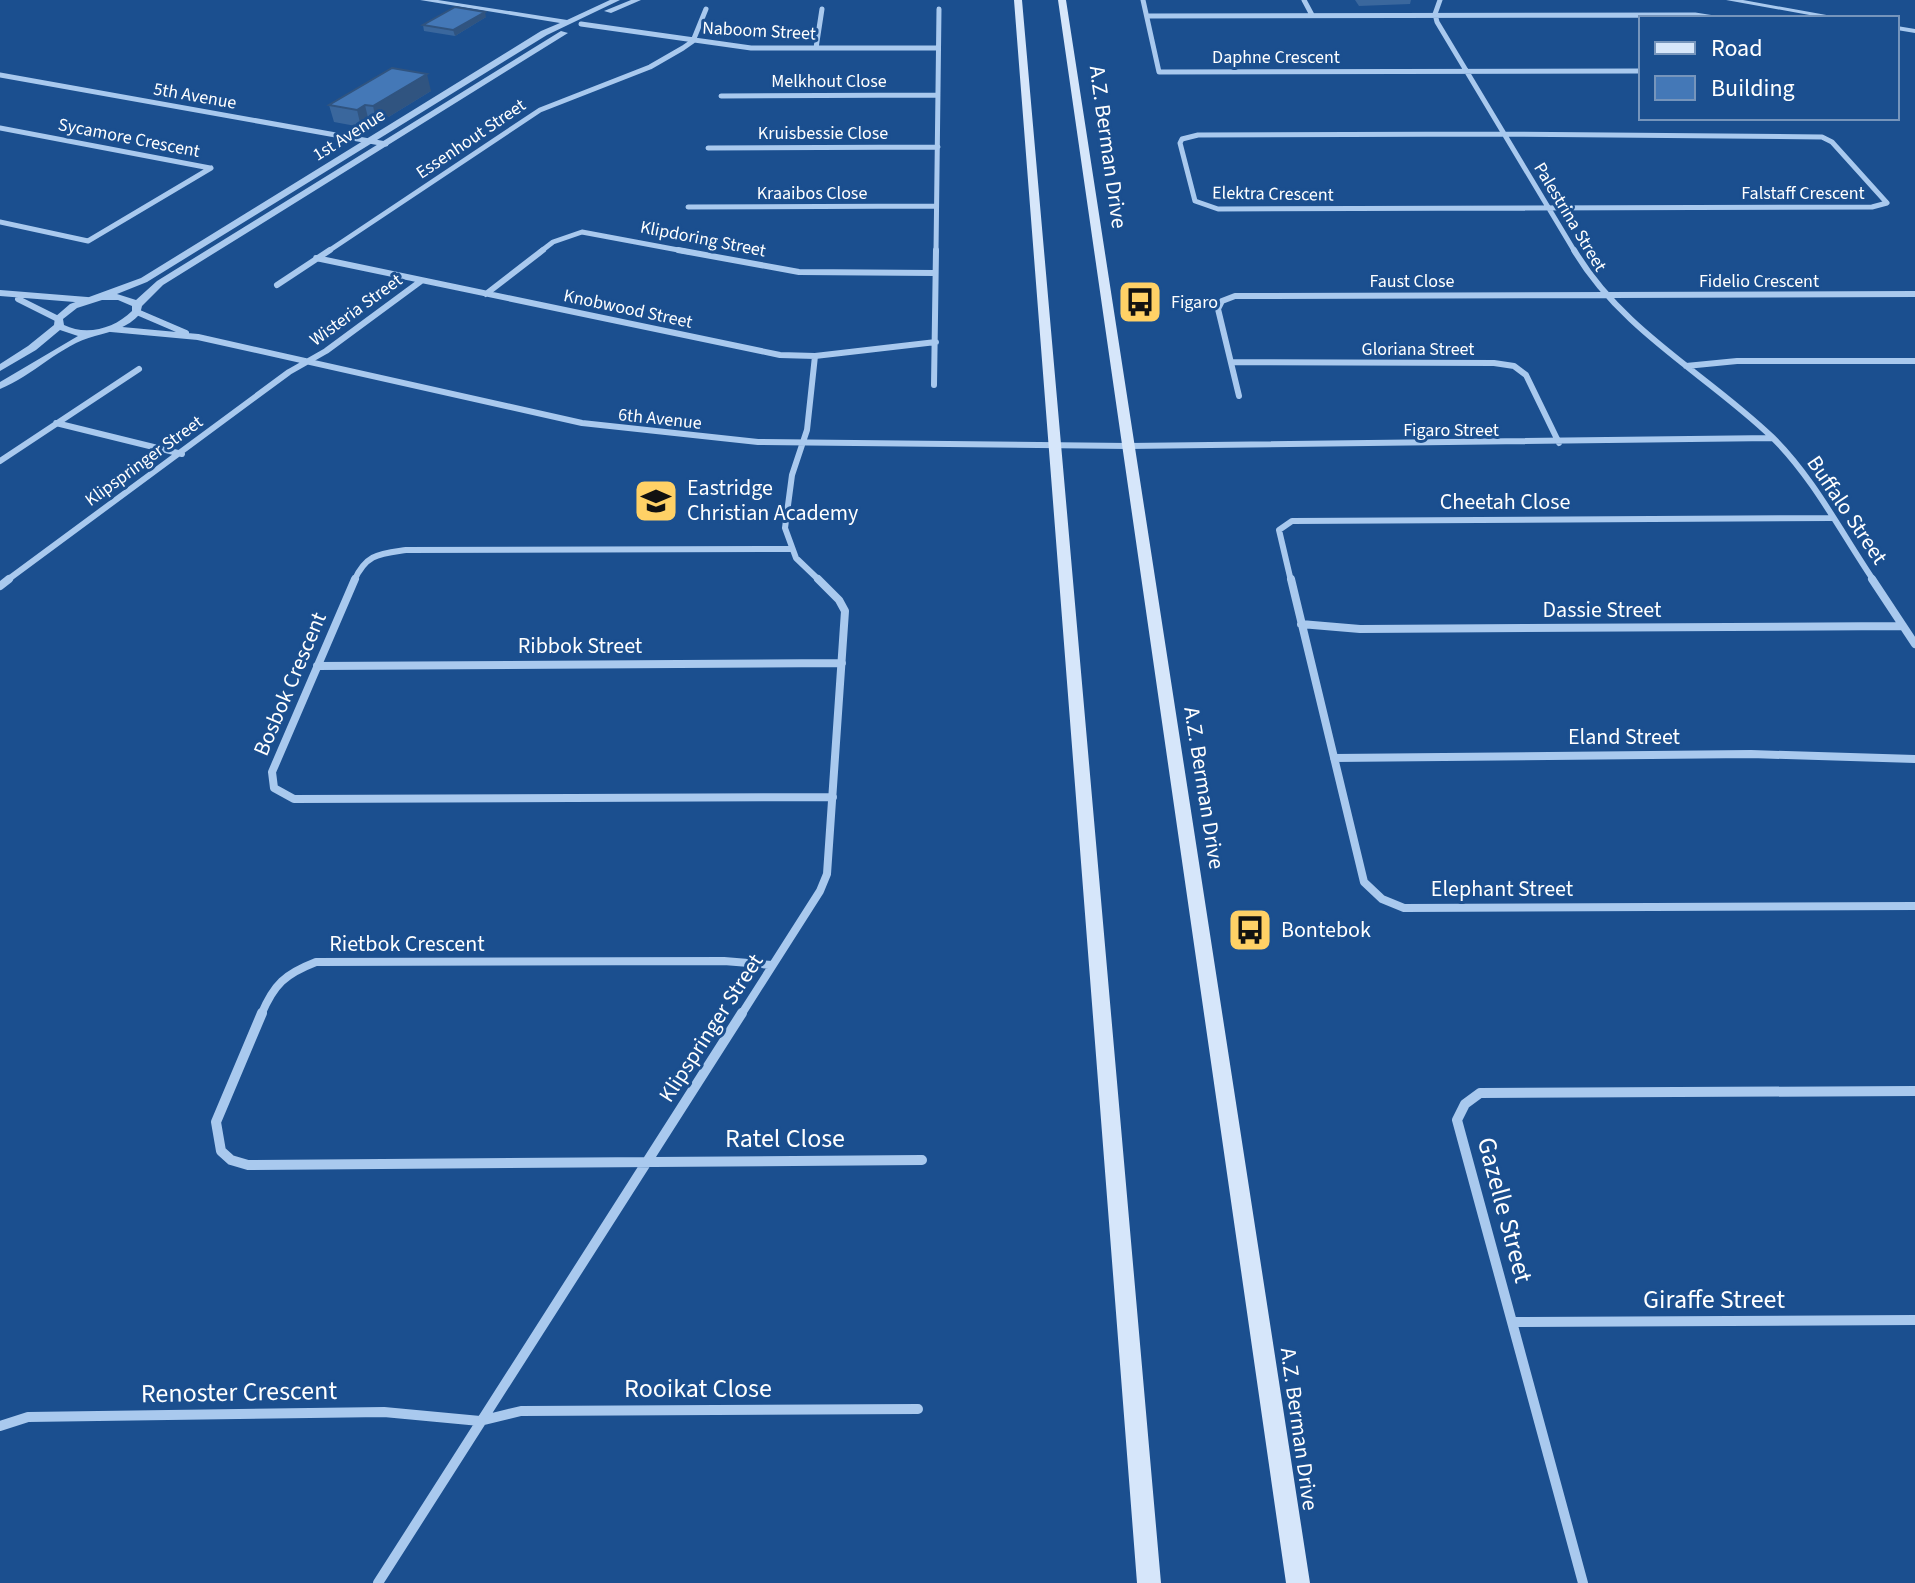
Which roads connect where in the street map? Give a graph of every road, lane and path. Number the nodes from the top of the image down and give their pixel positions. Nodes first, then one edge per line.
1 (424, 0) edge
2 (616, 0) edge
3 (637, 0) edge
4 (1018, 0) edge
5 (1062, 0) edge
6 (1143, 0) edge
7 (1304, 0) edge
8 (1440, 0) edge
9 (1730, 0) edge
10 (706, 9) dead end
11 (822, 9) dead end
12 (939, 9) dead end
13 (1435, 14) junction
14 (1312, 15) junction
15 (1147, 16) junction
16 (1701, 16) edge
17 (1827, 16) edge
18 (566, 22) junction
19 (581, 24) junction
20 (693, 41) junction
21 (816, 48) junction
22 (938, 48) junction
23 (1466, 71) junction
24 (1639, 71) edge
25 (0, 75) edge
26 (938, 95) junction
27 (721, 96) dead end
28 (0, 128) edge
29 (1504, 134) junction
30 (369, 141) junction
31 (386, 144) junction
32 (938, 147) junction
33 (708, 148) dead end
34 (936, 206) junction
35 (688, 207) dead end
36 (1548, 209) junction
37 (0, 222) edge
38 (316, 258) junction
39 (935, 273) junction
40 (421, 281) junction
41 (277, 285) dead end
42 (0, 293) edge
43 (486, 294) junction
44 (1915, 294) edge
45 (10, 295) junction
46 (1604, 295) junction
47 (99, 298) junction
48 (87, 300) junction
49 (137, 309) junction
50 (59, 322) junction
51 (111, 329) junction
52 (94, 332) junction
53 (198, 337) junction
54 (936, 342) junction
55 (815, 356) junction
56 (308, 361) junction
57 (1915, 361) edge
58 (1231, 362) junction
59 (1686, 366) junction
60 (0, 368) edge
61 (139, 369) dead end
62 (934, 385) dead end
63 (0, 386) edge
64 (1239, 396) dead end
65 (56, 423) junction
66 (1773, 438) junction
67 (1559, 443) junction
68 (802, 445) junction
69 (1056, 446) junction
70 (1128, 446) junction
71 (182, 454) junction
72 (0, 461) edge
73 (1831, 518) junction
74 (792, 549) junction
75 (0, 586) edge
76 (1301, 624) junction
77 (1903, 626) junction
78 (1915, 644) edge
79 (842, 663) junction
80 (317, 666) junction
81 (1334, 758) junction
82 (1915, 759) edge
83 (833, 797) junction
84 (1915, 906) edge
85 (772, 965) junction
86 (1915, 1091) edge
87 (648, 1160) junction
88 (922, 1160) dead end
89 (1915, 1320) edge
90 (1512, 1322) junction
91 (918, 1409) dead end
92 (480, 1421) junction
93 (0, 1426) edge
94 (378, 1583) edge
95 (1149, 1583) edge
96 (1298, 1583) edge
97 (1583, 1583) edge

1 - 18 street
2 - 18 street, 1st Avenue
3 - 19 street, 1st Avenue
4 - 69 main road
5 - 70 main road, A.Z. Berman Drive
6 - 15 street, Daphne Crescent
7 - 14 street
8 - 13 street
9 - 17 street
10 - 20 street
11 - 21 street
12 - 22 street
13 - 14 street
13 - 16 street
13 - 23 street, Palestrina Street
14 - 15 street
15 - 23 street, Daphne Crescent
18 - 19 street
18 - 30 street, 1st Avenue
19 - 20 street, Naboom Street
19 - 31 street, 1st Avenue
20 - 21 street, Naboom Street
20 - 38 street, Essenhout Street
21 - 22 street, Naboom Street
22 - 26 street
23 - 24 street
23 - 29 street, Palestrina Street
25 - 30 street, 5th Avenue
26 - 27 street, Melkhout Close
26 - 32 street
28 - 37 street, Sycamore Crescent
29 - 36 street, Palestrina Street
29 - 36 street, Elektra Crescent
29 - 36 street, Falstaff Crescent
30 - 31 street, 5th Avenue
30 - 47 street, 1st Avenue
31 - 49 street, 1st Avenue
32 - 33 street, Kruisbessie Close
32 - 34 street
34 - 35 street, Kraaibos Close
34 - 39 street
36 - 46 street, Palestrina Street
38 - 40 street, Knobwood Street
38 - 41 street, Essenhout Street
39 - 43 street, Klipdoring Street
39 - 54 street
40 - 43 street, Knobwood Street
40 - 56 street, Wisteria Street
42 - 45 street
43 - 55 street, Knobwood Street
44 - 46 street, Fidelio Crescent
45 - 48 street
45 - 50 street
46 - 58 street, Faust Close
46 - 59 street, Palestrina Street
47 - 48 street
47 - 49 street
48 - 50 street
49 - 51 street, 1st Avenue
49 - 53 street, 6th Avenue
50 - 52 street
50 - 60 street
51 - 52 street
51 - 53 street, 6th Avenue
52 - 63 street
53 - 56 street, 6th Avenue
54 - 55 street, Knobwood Street
54 - 62 street
55 - 68 street
56 - 68 street, 6th Avenue
56 - 71 street, Klipspringer Street
57 - 59 street
58 - 64 street
58 - 67 street, Gloriana Street
59 - 66 street, Palestrina Street
61 - 65 street
65 - 71 street
65 - 72 street
66 - 67 street, Figaro Street
66 - 73 street, Buffalo Street
67 - 70 street, Figaro Street
68 - 69 street, 6th Avenue
68 - 74 street
69 - 70 street, 6th Avenue
69 - 95 main road
70 - 96 main road, A.Z. Berman Drive
71 - 75 street, Klipspringer Street
73 - 76 street, Cheetah Close
73 - 77 street, Buffalo Street
74 - 79 street, Klipspringer Street
74 - 80 street, Bosbok Crescent
76 - 77 street, Dassie Street
76 - 81 street, Elephant Street
77 - 78 street, Buffalo Street
79 - 80 street, Ribbok Street
79 - 83 street, Klipspringer Street
80 - 83 street, Bosbok Crescent
81 - 82 street, Eland Street
81 - 84 street, Elephant Street
83 - 85 street, Klipspringer Street
85 - 87 street, Klipspringer Street
85 - 87 street, Rietbok Crescent
86 - 90 street, Gazelle Street
87 - 88 street, Ratel Close
87 - 92 street, Klipspringer Street
89 - 90 street, Giraffe Street
90 - 97 street, Gazelle Street
91 - 92 street, Rooikat Close
92 - 93 street, Renoster Crescent
92 - 94 street, Klipspringer Street

